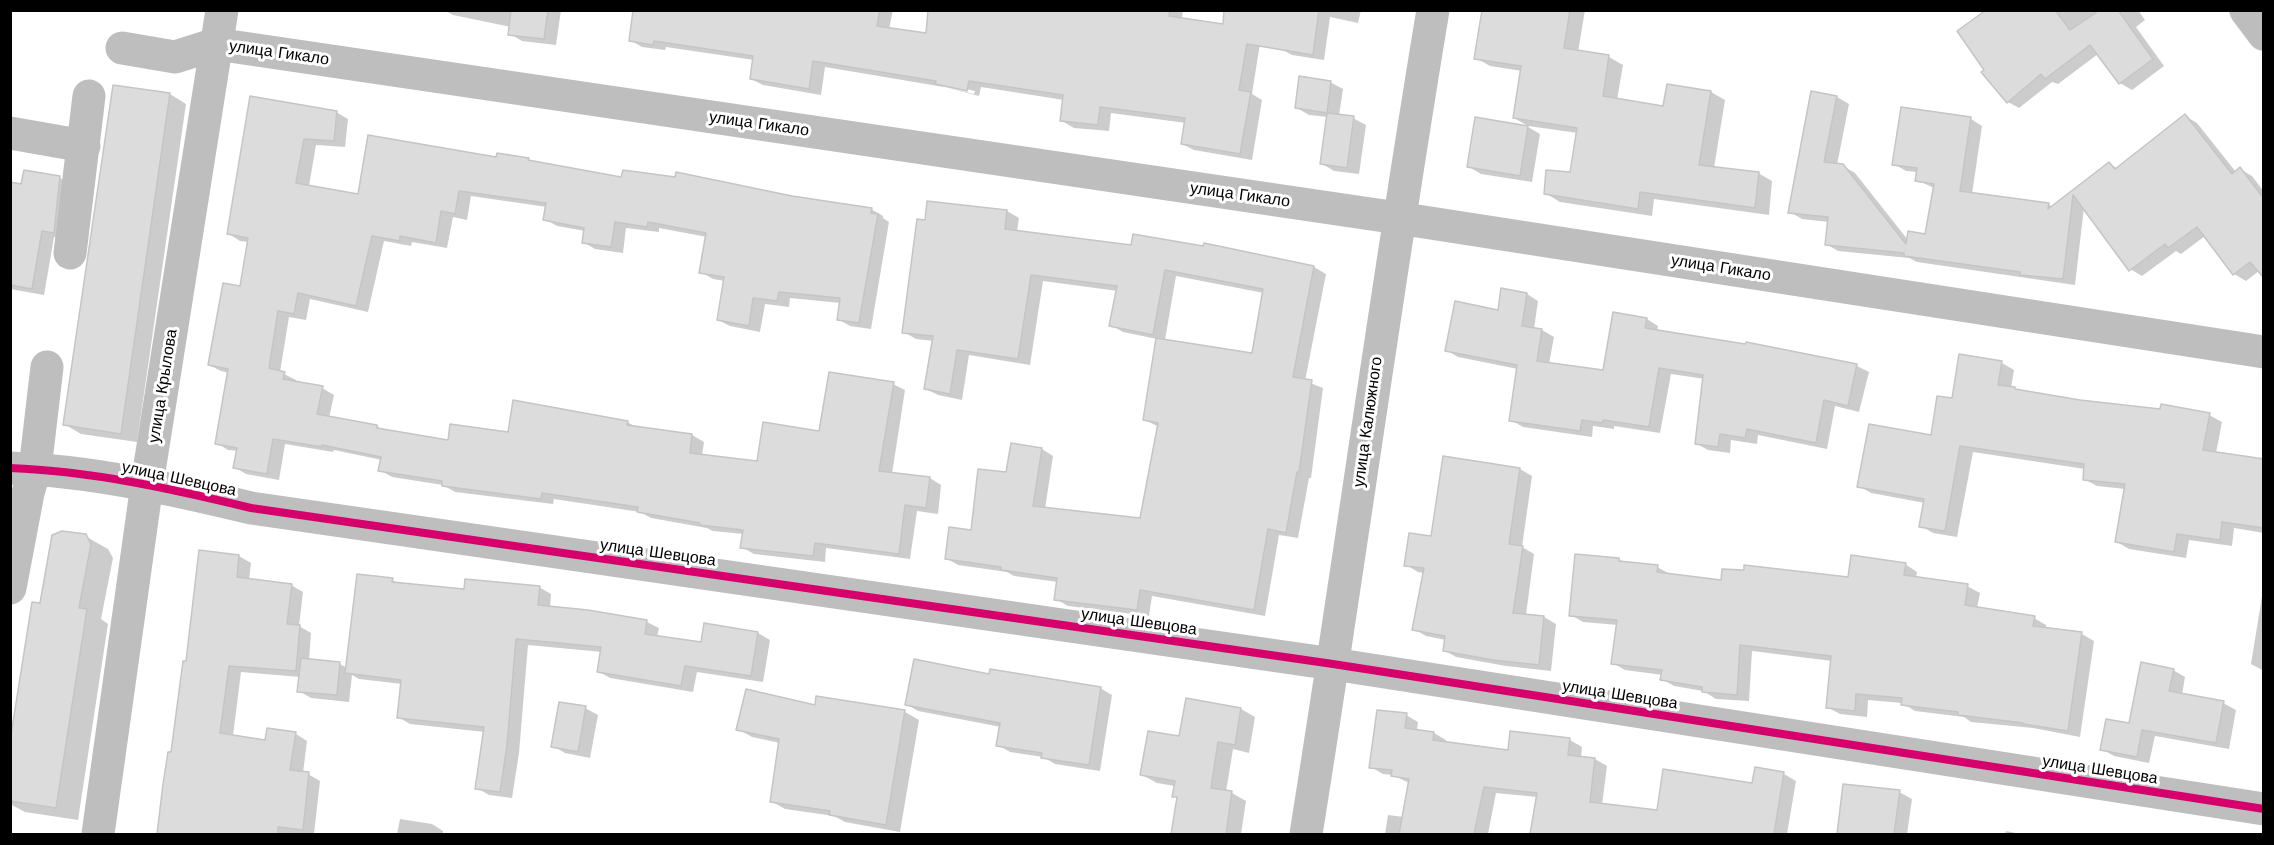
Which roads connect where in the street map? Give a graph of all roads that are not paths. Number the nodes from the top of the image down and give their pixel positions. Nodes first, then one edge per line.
1 (222, 10) edge
2 (1432, 10) edge
3 (2246, 10) edge
4 (2264, 34) edge
5 (216, 44) junction
6 (122, 48) dead end
7 (89, 96) dead end
8 (10, 133) edge
9 (84, 146) junction
10 (1398, 218) junction
11 (70, 253) dead end
12 (2264, 352) edge
13 (47, 367) dead end
14 (23, 468) edge
15 (147, 484) junction
16 (10, 588) edge
17 (1333, 664) junction
18 (2264, 809) edge
19 (98, 834) edge
20 (1306, 834) edge

1 - 5 street, улица Крылова
2 - 10 street, улица Калюжного
3 - 4 main road
5 - 6 street
5 - 10 street, улица Гикало
5 - 15 street, улица Крылова
7 - 9 street
8 - 9 street
9 - 11 street
10 - 12 street, улица Гикало
10 - 17 street, улица Калюжного
13 - 14 street
14 - 15 street, улица Шевцова
14 - 16 street
15 - 17 street, улица Шевцова
15 - 19 street, улица Крылова
17 - 18 street, улица Шевцова
17 - 20 street, улица Калюжного

